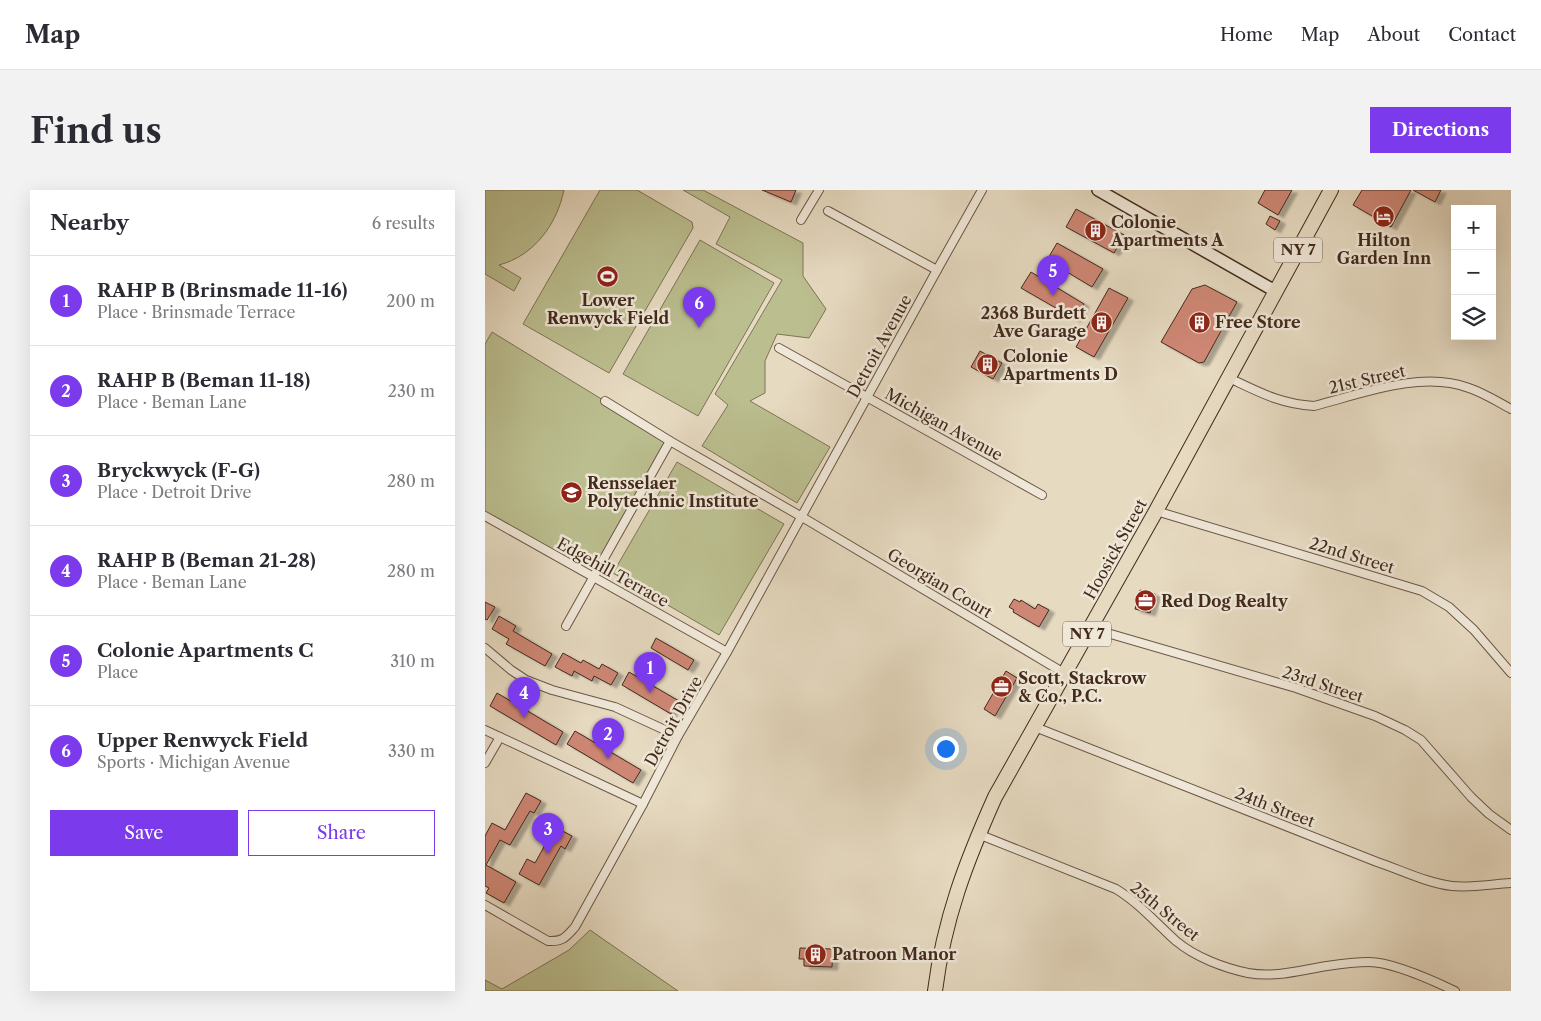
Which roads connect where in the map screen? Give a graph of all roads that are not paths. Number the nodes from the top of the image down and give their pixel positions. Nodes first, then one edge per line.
1 (819, 190) edge
2 (983, 190) edge
3 (1098, 190) edge
4 (1331, 190) edge
5 (828, 211) dead end
6 (801, 220) dead end
7 (937, 270) junction
8 (1275, 291) junction
9 (779, 348) dead end
10 (1229, 378) junction
11 (868, 397) junction
12 (605, 401) dead end
13 (1511, 409) edge
14 (670, 441) junction
15 (1042, 495) dead end
16 (1156, 511) junction
17 (485, 516) edge
18 (801, 517) junction
19 (593, 577) junction
20 (566, 626) dead end
21 (1090, 628) junction
22 (485, 648) edge
23 (727, 652) junction
24 (1064, 673) junction
25 (1511, 673) edge
26 (1035, 727) junction
27 (485, 730) edge
28 (678, 736) junction
29 (500, 737) junction
30 (485, 763) edge
31 (643, 804) junction
32 (1511, 830) edge
33 (978, 834) junction
34 (1511, 883) edge
35 (485, 905) edge
36 (935, 991) edge
37 (1455, 991) edge

1 - 6 street
2 - 7 street, Detroit Avenue
3 - 8 street
4 - 8 highway, Hoosick Street / NY 7
5 - 7 street
7 - 11 street, Detroit Avenue
8 - 10 highway, Hoosick Street / NY 7
9 - 11 street, Michigan Avenue
10 - 13 street, 21st Street
10 - 16 highway, Hoosick Street / NY 7
11 - 15 street, Michigan Avenue
11 - 18 street, Detroit Avenue
12 - 14 street, Georgian Court
14 - 18 street, Georgian Court
14 - 19 street
16 - 21 highway, Hoosick Street / NY 7
16 - 25 street, 22nd Street
17 - 19 street, Edgehill Terrace
18 - 23 street, Detroit Drive
18 - 24 street, Georgian Court
19 - 20 street
19 - 23 street, Edgehill Terrace
21 - 24 highway, Hoosick Street / NY 7
21 - 32 street, 23rd Street
22 - 28 street
23 - 28 street, Detroit Drive
24 - 26 highway, Hoosick Street / NY 7
26 - 33 highway, Hoosick Street / NY 7
26 - 34 street, 24th Street
27 - 29 street
28 - 31 street, Detroit Drive
29 - 30 street
29 - 31 street
31 - 35 street, Detroit Drive
33 - 36 highway, Hoosick Street / NY 7
33 - 37 street, 25th Street

